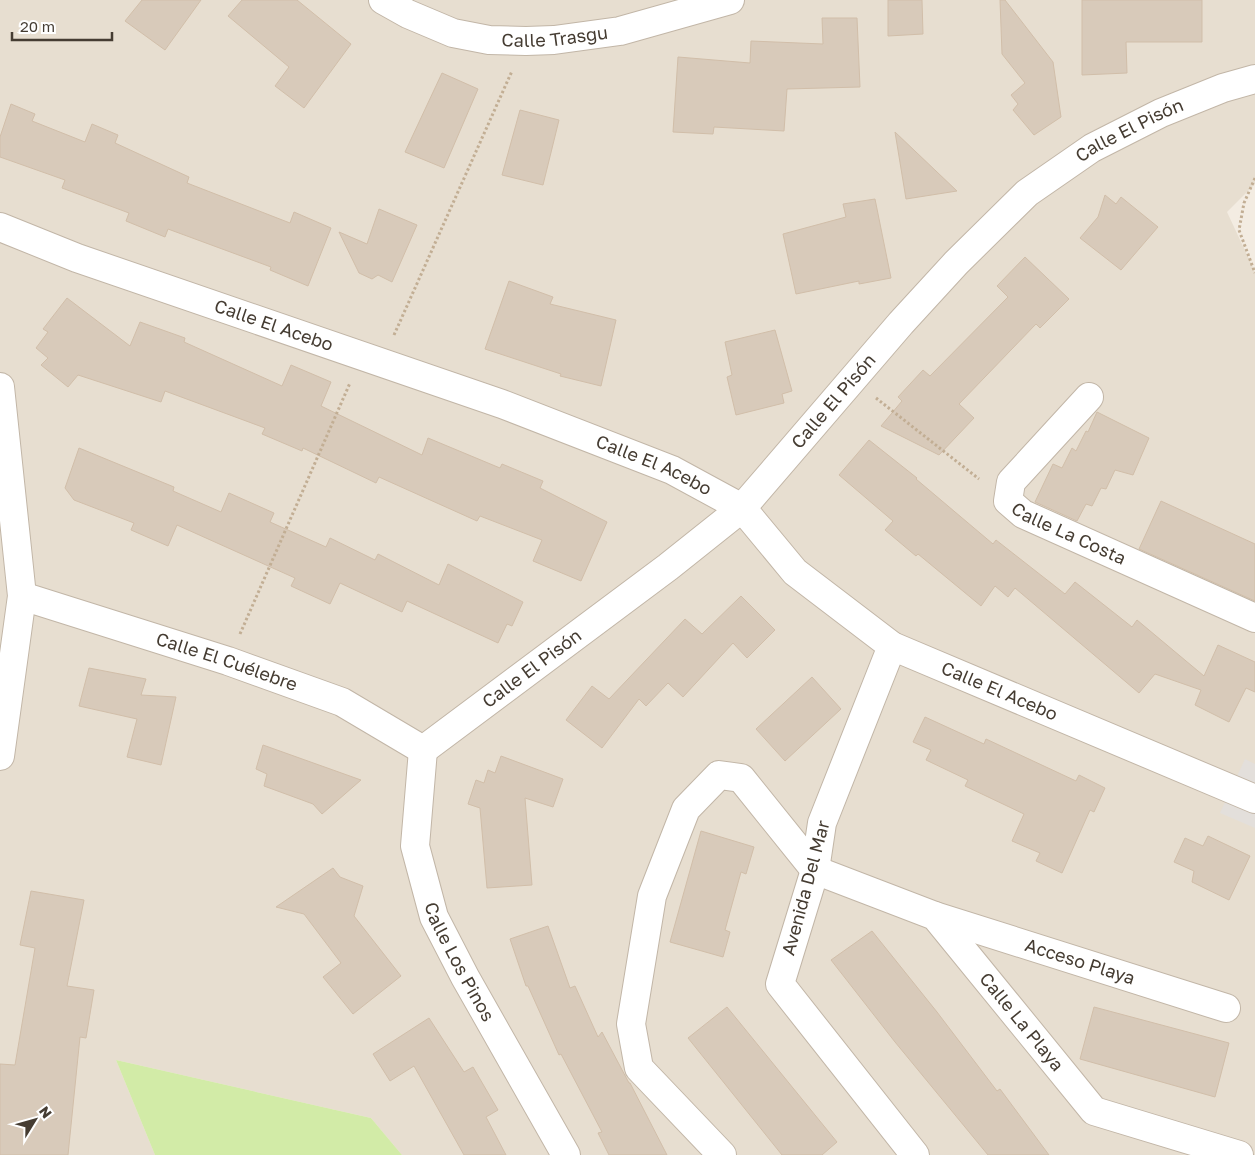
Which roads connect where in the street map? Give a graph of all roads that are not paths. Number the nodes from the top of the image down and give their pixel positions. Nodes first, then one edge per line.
1 (383, 0) edge
2 (730, 0) edge
3 (1255, 79) edge
4 (1, 233) edge
5 (0, 387) edge
6 (1088, 396) dead end
7 (742, 508) junction
8 (22, 596) junction
9 (1255, 618) edge
10 (892, 646) junction
11 (423, 750) junction
12 (0, 756) edge
13 (1255, 799) edge
14 (815, 870) junction
15 (935, 916) junction
16 (1226, 1008) dead end
17 (566, 1155) edge
18 (722, 1155) edge
19 (915, 1155) edge
20 (1239, 1155) edge

1 - 2 street, Calle Trasgu
3 - 7 street, Calle El Pisón
4 - 7 street, Calle El Acebo
5 - 8 street
6 - 9 street, Calle La Costa
7 - 10 street, Calle El Acebo
7 - 11 street, Calle El Pisón
8 - 11 street, Calle El Cuélebre
8 - 12 street
10 - 13 street, Calle El Acebo
10 - 14 street, Avenida Del Mar
11 - 17 street, Calle Los Pinos
14 - 15 street, Calle La Playa
14 - 18 street
14 - 19 street, Avenida Del Mar
15 - 16 street, Acceso Playa
15 - 20 street, Calle La Playa

